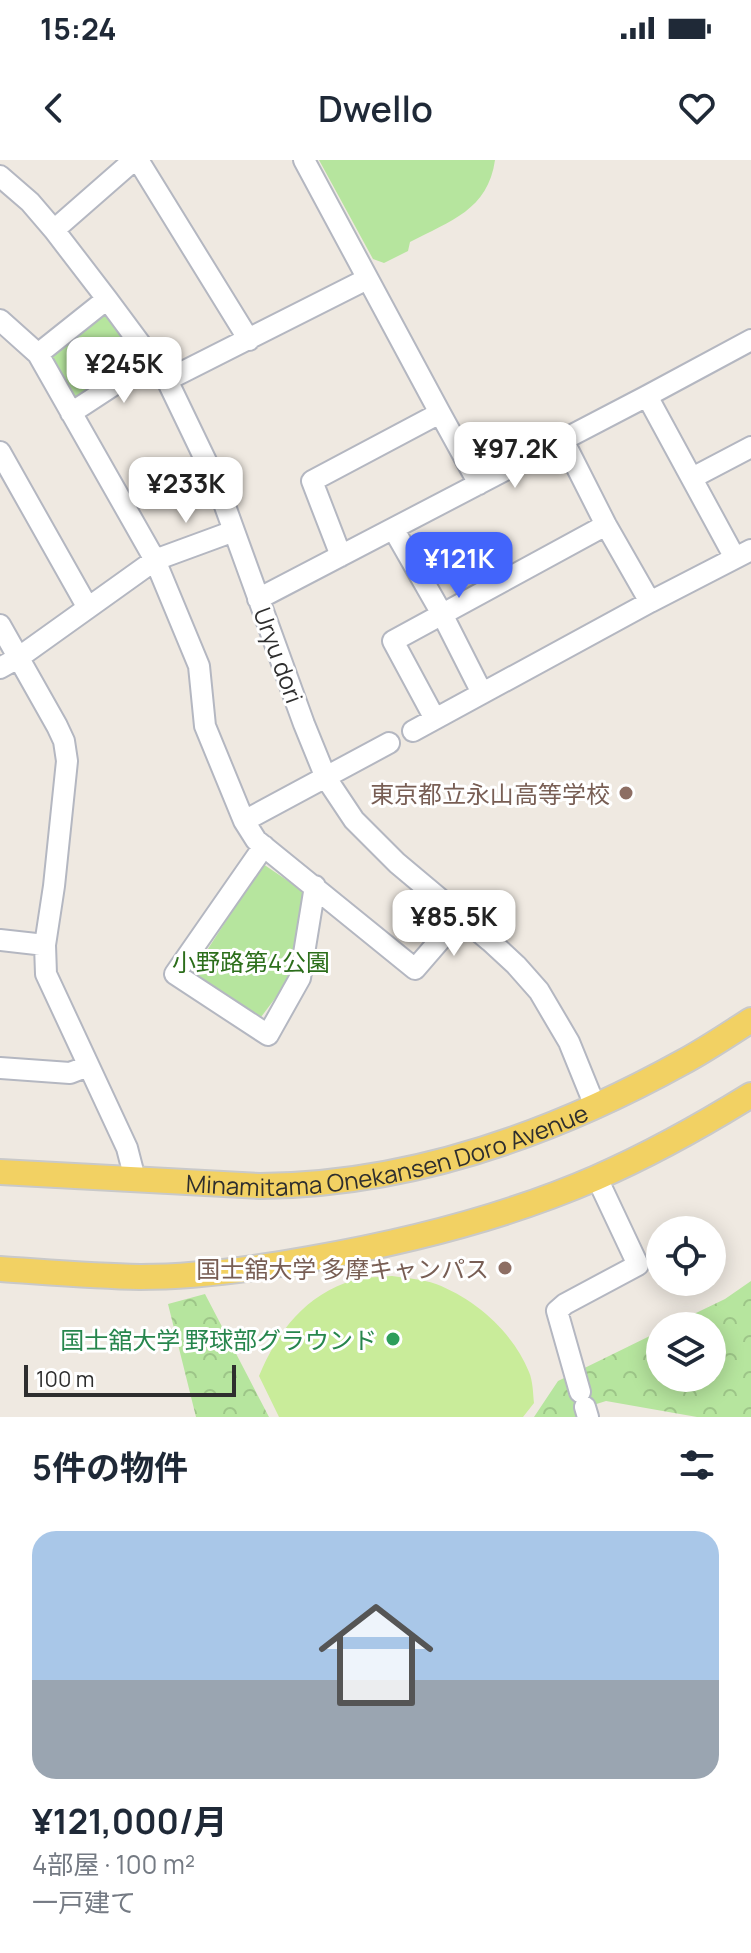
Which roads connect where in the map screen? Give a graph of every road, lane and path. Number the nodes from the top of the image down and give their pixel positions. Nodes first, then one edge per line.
1 (136, 160) edge
2 (304, 160) edge
3 (0, 176) edge
4 (54, 230) junction
5 (367, 279) junction
6 (107, 299) junction
7 (0, 320) edge
8 (249, 340) junction
9 (751, 340) edge
10 (38, 354) junction
11 (152, 360) junction
12 (167, 380) junction
13 (647, 396) junction
14 (71, 413) junction
15 (440, 413) junction
16 (563, 440) junction
17 (751, 447) edge
18 (0, 452) edge
19 (692, 478) junction
20 (479, 484) junction
21 (606, 525) junction
22 (394, 530) junction
23 (234, 531) junction
24 (743, 554) edge
25 (341, 556) junction
26 (155, 560) junction
27 (258, 599) junction
28 (650, 602) junction
29 (88, 608) junction
30 (442, 614) junction
31 (0, 625) edge
32 (9, 663) edge
33 (482, 693) junction
34 (435, 719) junction
35 (413, 731) dead end
36 (389, 743) dead end
37 (326, 778) junction
38 (244, 821) junction
39 (264, 846) junction
40 (315, 886) junction
41 (460, 917) junction
42 (0, 940) edge
43 (45, 945) junction
44 (751, 1020) edge
45 (88, 1066) junction
46 (0, 1068) edge
47 (751, 1095) edge
48 (595, 1106) junction
49 (0, 1172) edge
50 (597, 1178) junction
51 (135, 1179) junction
52 (0, 1254) edge
53 (0, 1269) edge
54 (140, 1277) junction
55 (585, 1405) edge

1 - 4 street
1 - 8 street
2 - 5 street
3 - 4 street, Uryu dori
4 - 6 street, Uryu dori
5 - 8 street
5 - 15 street
6 - 10 street
6 - 11 street, Uryu dori
7 - 10 street
8 - 12 street
9 - 13 street
10 - 14 street
11 - 12 street, Uryu dori
11 - 14 street
12 - 23 street, Uryu dori
13 - 16 street
13 - 19 street
14 - 26 street
15 - 20 street
15 - 25 street
16 - 20 street
16 - 21 street
17 - 19 street
18 - 29 street
19 - 24 street
20 - 22 street
21 - 28 street
21 - 30 street
22 - 25 street
22 - 30 street
23 - 26 street
23 - 27 street, Uryu dori
24 - 28 street
25 - 27 street
26 - 29 street
26 - 38 street
27 - 37 street, Uryu dori
28 - 33 street
29 - 32 street
30 - 33 street
30 - 34 street
31 - 32 street
32 - 43 street
33 - 34 street
34 - 35 street
36 - 37 street
37 - 38 street
37 - 41 street, Uryu dori
38 - 39 street
39 - 40 street
39 - 40 street
40 - 41 street
41 - 48 street, Uryu dori
42 - 43 street
43 - 45 street
44 - 48 main road, Minamitama Onekansen Doro Avenue
45 - 46 street
45 - 51 street
47 - 50 main road
48 - 51 main road, Minamitama Onekansen Doro Avenue
49 - 51 main road, Minamitama Onekansen Doro Avenue
50 - 54 main road
50 - 55 street
52 - 54 main road
53 - 54 main road

